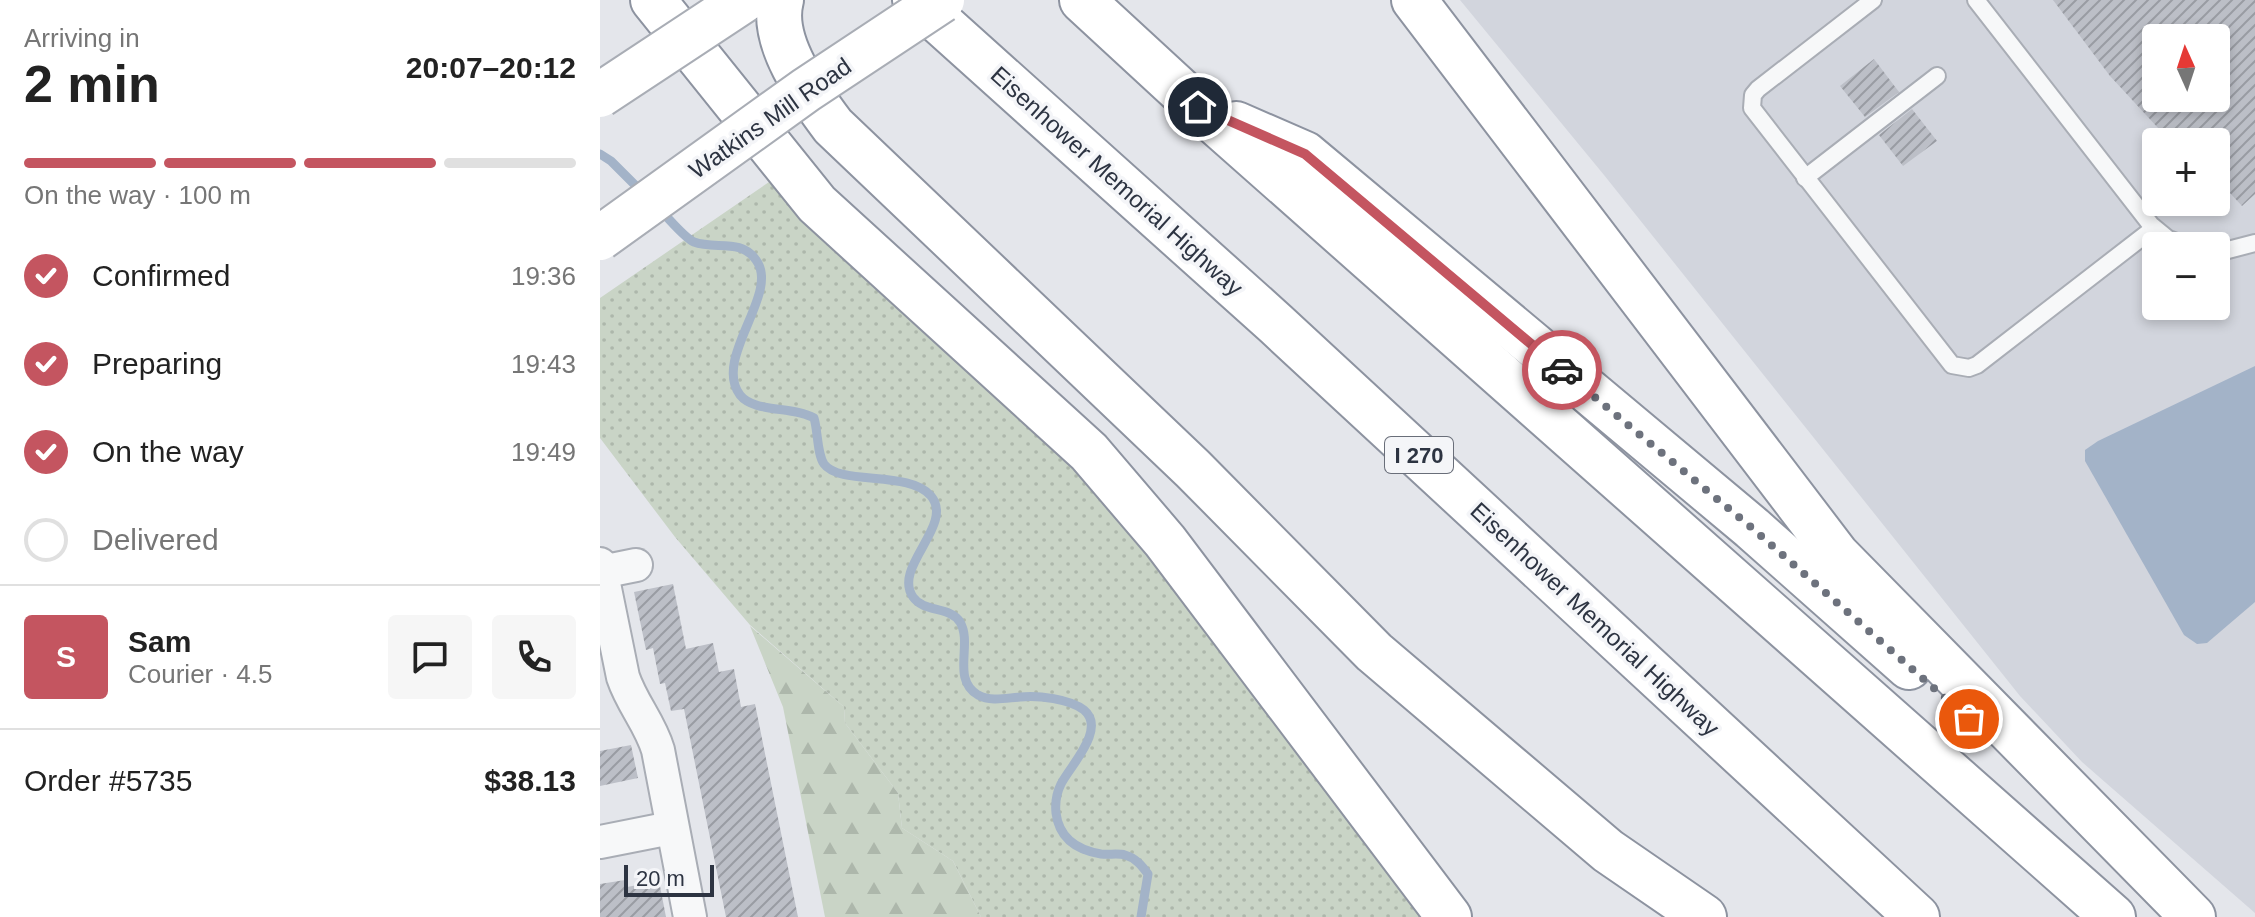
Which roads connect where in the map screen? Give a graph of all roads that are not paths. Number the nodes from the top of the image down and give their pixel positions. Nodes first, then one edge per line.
1 (653, 0) edge
2 (744, 0) edge
3 (781, 0) edge
4 (915, 0) edge
5 (942, 0) edge
6 (1082, 0) edge
7 (1414, 0) edge
8 (1873, 0) edge
9 (1976, 0) edge
10 (1937, 76) dead end
11 (806, 90) junction
12 (600, 95) edge
13 (1198, 107) junction
14 (1805, 178) junction
15 (2154, 228) junction
16 (2159, 232) edge
17 (600, 238) edge
18 (2255, 243) edge
19 (2230, 249) edge
20 (636, 565) dead end
21 (601, 568) edge
22 (671, 828) junction
23 (2116, 841) junction
24 (600, 842) edge
25 (690, 917) edge
26 (1449, 917) edge
27 (1704, 917) edge
28 (1917, 917) edge
29 (2113, 917) edge
30 (2193, 917) edge

1 - 26 main road
2 - 12 main road, bridge
3 - 11 main road
4 - 28 main road, Eisenhower Memorial Highway / I 270
5 - 11 main road, Watkins Mill Road, bridge
6 - 13 main road
7 - 23 main road
8 - 14 lane
9 - 15 lane
10 - 14 lane
11 - 17 main road, Watkins Mill Road, bridge
11 - 27 main road
13 - 23 main road
13 - 29 main road
14 - 15 lane
15 - 16 lane
18 - 19 lane
20 - 21 street
21 - 22 street
22 - 24 street
22 - 25 street
23 - 30 main road

